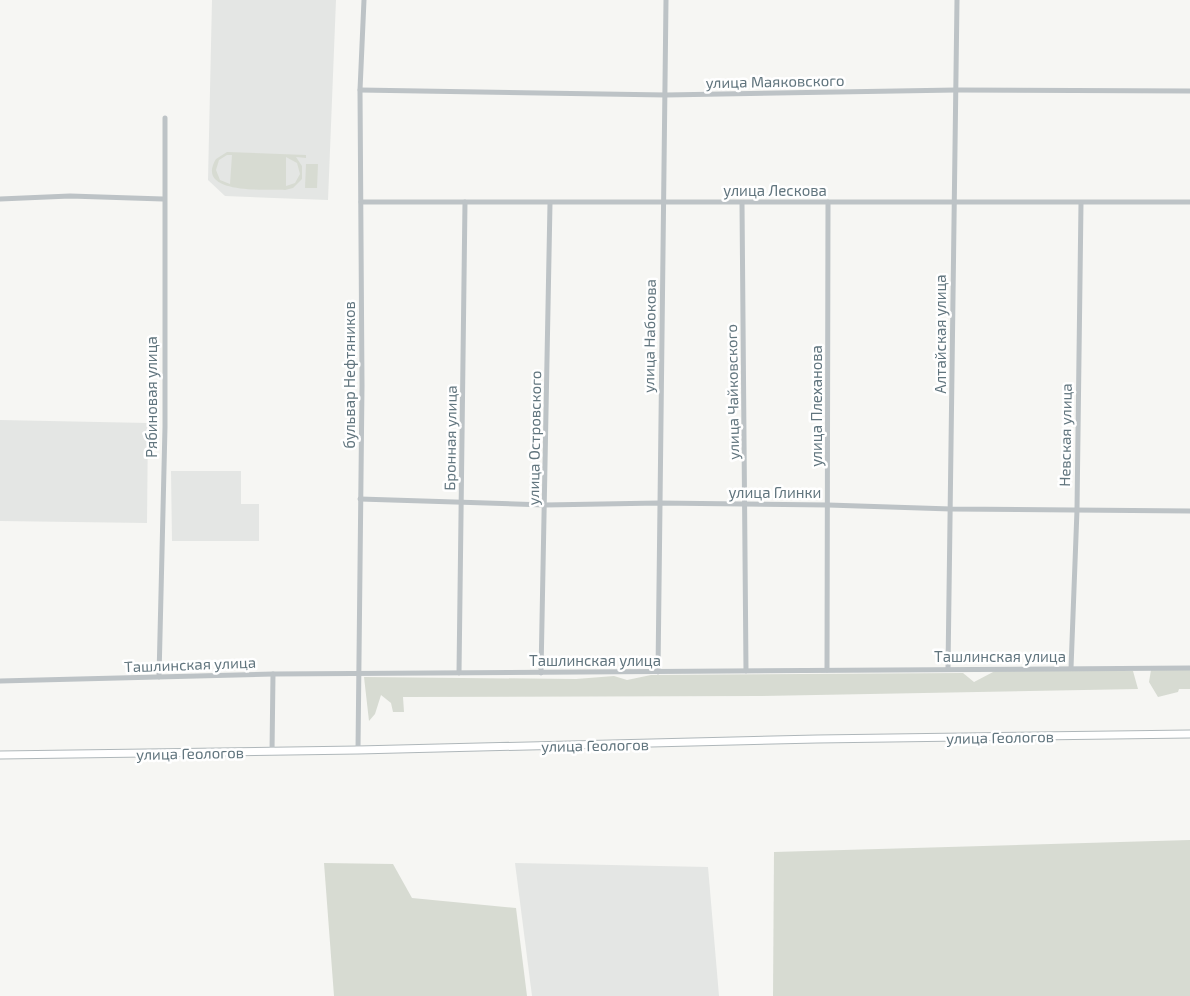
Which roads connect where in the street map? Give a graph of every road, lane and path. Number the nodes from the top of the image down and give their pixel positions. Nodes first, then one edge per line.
1 (364, 0) edge
2 (666, 0) edge
3 (956, 0) edge
4 (360, 90) junction
5 (956, 90) junction
6 (1190, 91) edge
7 (666, 95) junction
8 (165, 118) dead end
9 (0, 199) edge
10 (164, 199) junction
11 (360, 202) junction
12 (465, 202) junction
13 (828, 202) junction
14 (953, 202) junction
15 (1190, 202) edge
16 (742, 203) junction
17 (1081, 203) junction
18 (550, 204) junction
19 (664, 204) junction
20 (360, 499) junction
21 (659, 502) junction
22 (462, 503) junction
23 (746, 504) junction
24 (828, 504) junction
25 (545, 505) junction
26 (951, 509) junction
27 (1077, 510) junction
28 (1190, 511) edge
29 (1071, 668) junction
30 (1190, 668) edge
31 (948, 669) junction
32 (827, 670) junction
33 (746, 671) junction
34 (541, 672) junction
35 (658, 672) junction
36 (459, 673) junction
37 (273, 674) junction
38 (359, 674) junction
39 (159, 677) junction
40 (0, 681) edge
41 (1190, 734) edge
42 (358, 750) junction
43 (272, 752) junction
44 (0, 755) edge

1 - 4 street, бульвар Нефтяников
2 - 7 street, улица Набокова
3 - 5 street, Алтайская улица
4 - 7 street, улица Маяковского
4 - 11 street, бульвар Нефтяников
5 - 6 street, улица Маяковского
5 - 7 street, улица Маяковского
5 - 14 street, Алтайская улица
7 - 19 street, улица Набокова
8 - 10 street, Рябиновая улица
9 - 10 street
10 - 39 street, Рябиновая улица
11 - 12 street, улица Лескова
11 - 20 street, бульвар Нефтяников
12 - 18 street, улица Лескова
12 - 22 street, Бронная улица
13 - 14 street, улица Лескова
13 - 16 street, улица Лескова
13 - 24 street, улица Плеханова
14 - 17 street, улица Лескова
14 - 26 street, Алтайская улица
15 - 17 street, улица Лескова
16 - 19 street, улица Лескова
16 - 23 street, улица Чайковского
17 - 27 street, Невская улица
18 - 19 street, улица Лескова
18 - 25 street, улица Островского
19 - 21 street, улица Набокова
20 - 22 street, улица Глинки
20 - 38 street, бульвар Нефтяников
21 - 23 street, улица Глинки
21 - 25 street, улица Глинки
21 - 35 street, улица Набокова
22 - 25 street, улица Глинки
22 - 36 street, Бронная улица
23 - 24 street, улица Глинки
23 - 33 street, улица Чайковского
24 - 26 street, улица Глинки
24 - 32 street, улица Плеханова
25 - 34 street, улица Островского
26 - 27 street, улица Глинки
26 - 31 street, Алтайская улица
27 - 28 street, улица Глинки
27 - 29 street, Невская улица
29 - 30 street, Ташлинская улица
29 - 31 street, Ташлинская улица
31 - 32 street, Ташлинская улица
32 - 33 street, Ташлинская улица
33 - 35 street, Ташлинская улица
34 - 35 street, Ташлинская улица
34 - 36 street, Ташлинская улица
36 - 38 street, Ташлинская улица
37 - 38 street, Ташлинская улица
37 - 39 street, Ташлинская улица
37 - 43 street
38 - 42 street, бульвар Нефтяников
39 - 40 street, Ташлинская улица
41 - 42 main road, улица Геологов
42 - 43 main road, улица Геологов
43 - 44 main road, улица Геологов

